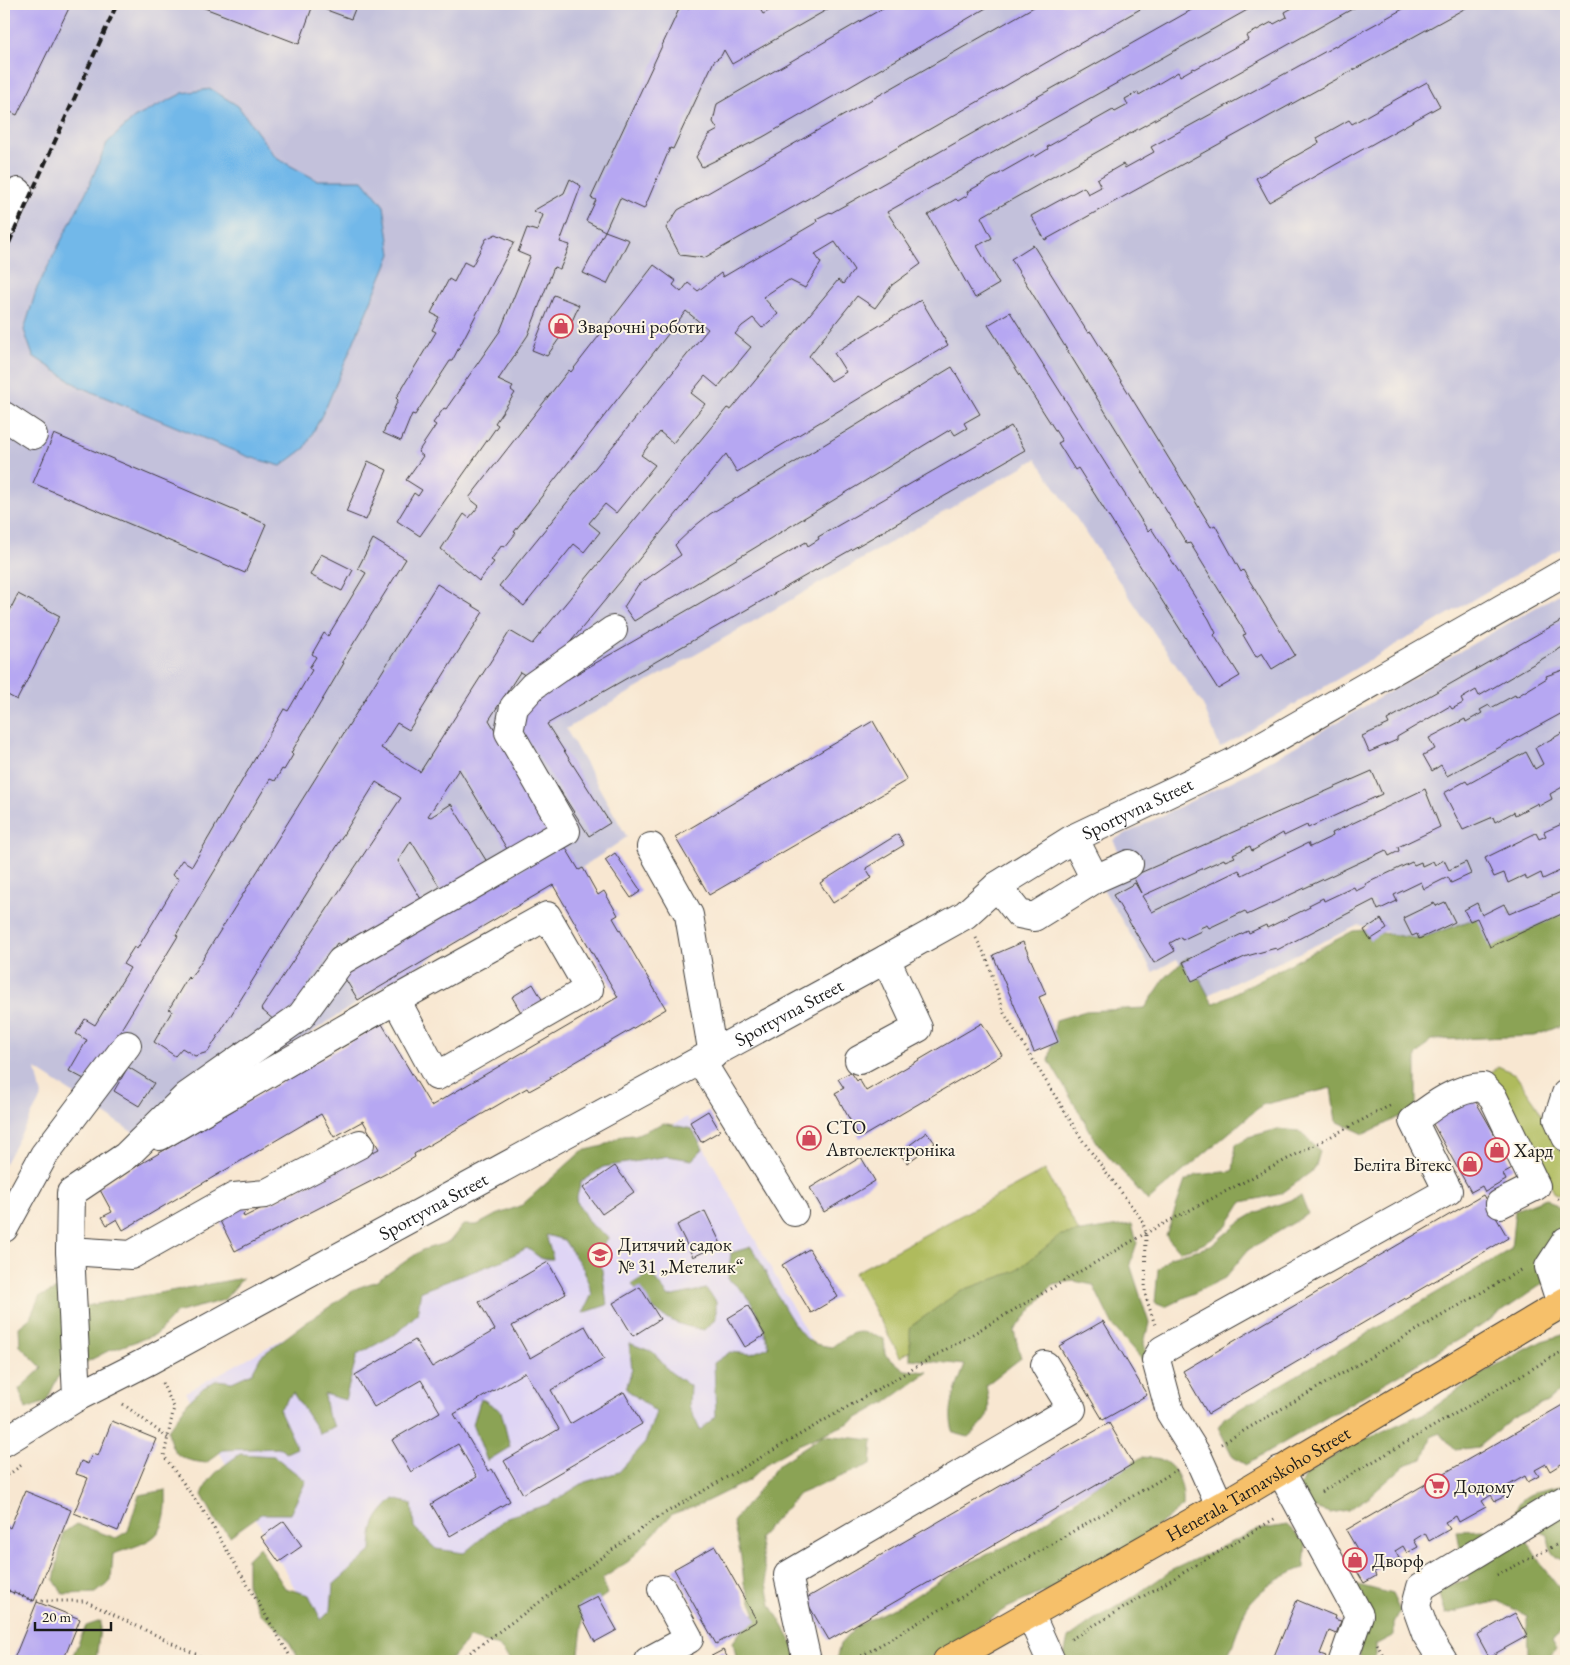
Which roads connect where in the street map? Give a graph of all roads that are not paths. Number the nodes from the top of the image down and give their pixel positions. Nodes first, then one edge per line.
1 (18, 192) dead end
2 (4, 223) edge
3 (4, 416) edge
4 (33, 436) dead end
5 (1566, 572) edge
6 (613, 630) dead end
7 (1074, 838) junction
8 (650, 847) dead end
9 (1129, 864) dead end
10 (1095, 879) junction
11 (998, 886) junction
12 (886, 959) junction
13 (396, 1000) junction
14 (127, 1045) dead end
15 (707, 1058) junction
16 (859, 1060) dead end
17 (1566, 1094) edge
18 (1566, 1137) edge
19 (360, 1144) dead end
20 (126, 1156) junction
21 (1500, 1204) dead end
22 (794, 1212) dead end
23 (4, 1228) edge
24 (1566, 1241) edge
25 (70, 1251) junction
26 (1564, 1303) edge
27 (1044, 1365) dead end
28 (77, 1397) junction
29 (4, 1442) edge
30 (1280, 1470) junction
31 (1566, 1499) edge
32 (1220, 1506) junction
33 (662, 1589) dead end
34 (1030, 1614) junction
35 (648, 1661) edge
36 (807, 1661) edge
37 (947, 1661) edge
38 (1051, 1661) edge
39 (1343, 1661) edge
40 (1443, 1661) edge

1 - 2 street
3 - 4 street
5 - 7 street, Sportyvna Street
6 - 20 street
7 - 10 street
7 - 11 street, Sportyvna Street
8 - 15 street
9 - 10 street
10 - 11 street
11 - 12 street, Sportyvna Street
12 - 15 street, Sportyvna Street
12 - 16 street
13 - 13 street
13 - 20 street
14 - 23 street
15 - 22 street
15 - 28 street, Sportyvna Street
17 - 18 street
19 - 25 street
20 - 25 street
21 - 32 street
24 - 26 street
25 - 28 street
26 - 30 main road, Henerala Tarnavskoho Street
27 - 36 street
28 - 29 street, Sportyvna Street
30 - 32 main road, Henerala Tarnavskoho Street
30 - 39 street
31 - 40 street
32 - 34 main road, Henerala Tarnavskoho Street
33 - 35 street
34 - 37 main road, Henerala Tarnavskoho Street
34 - 38 street

